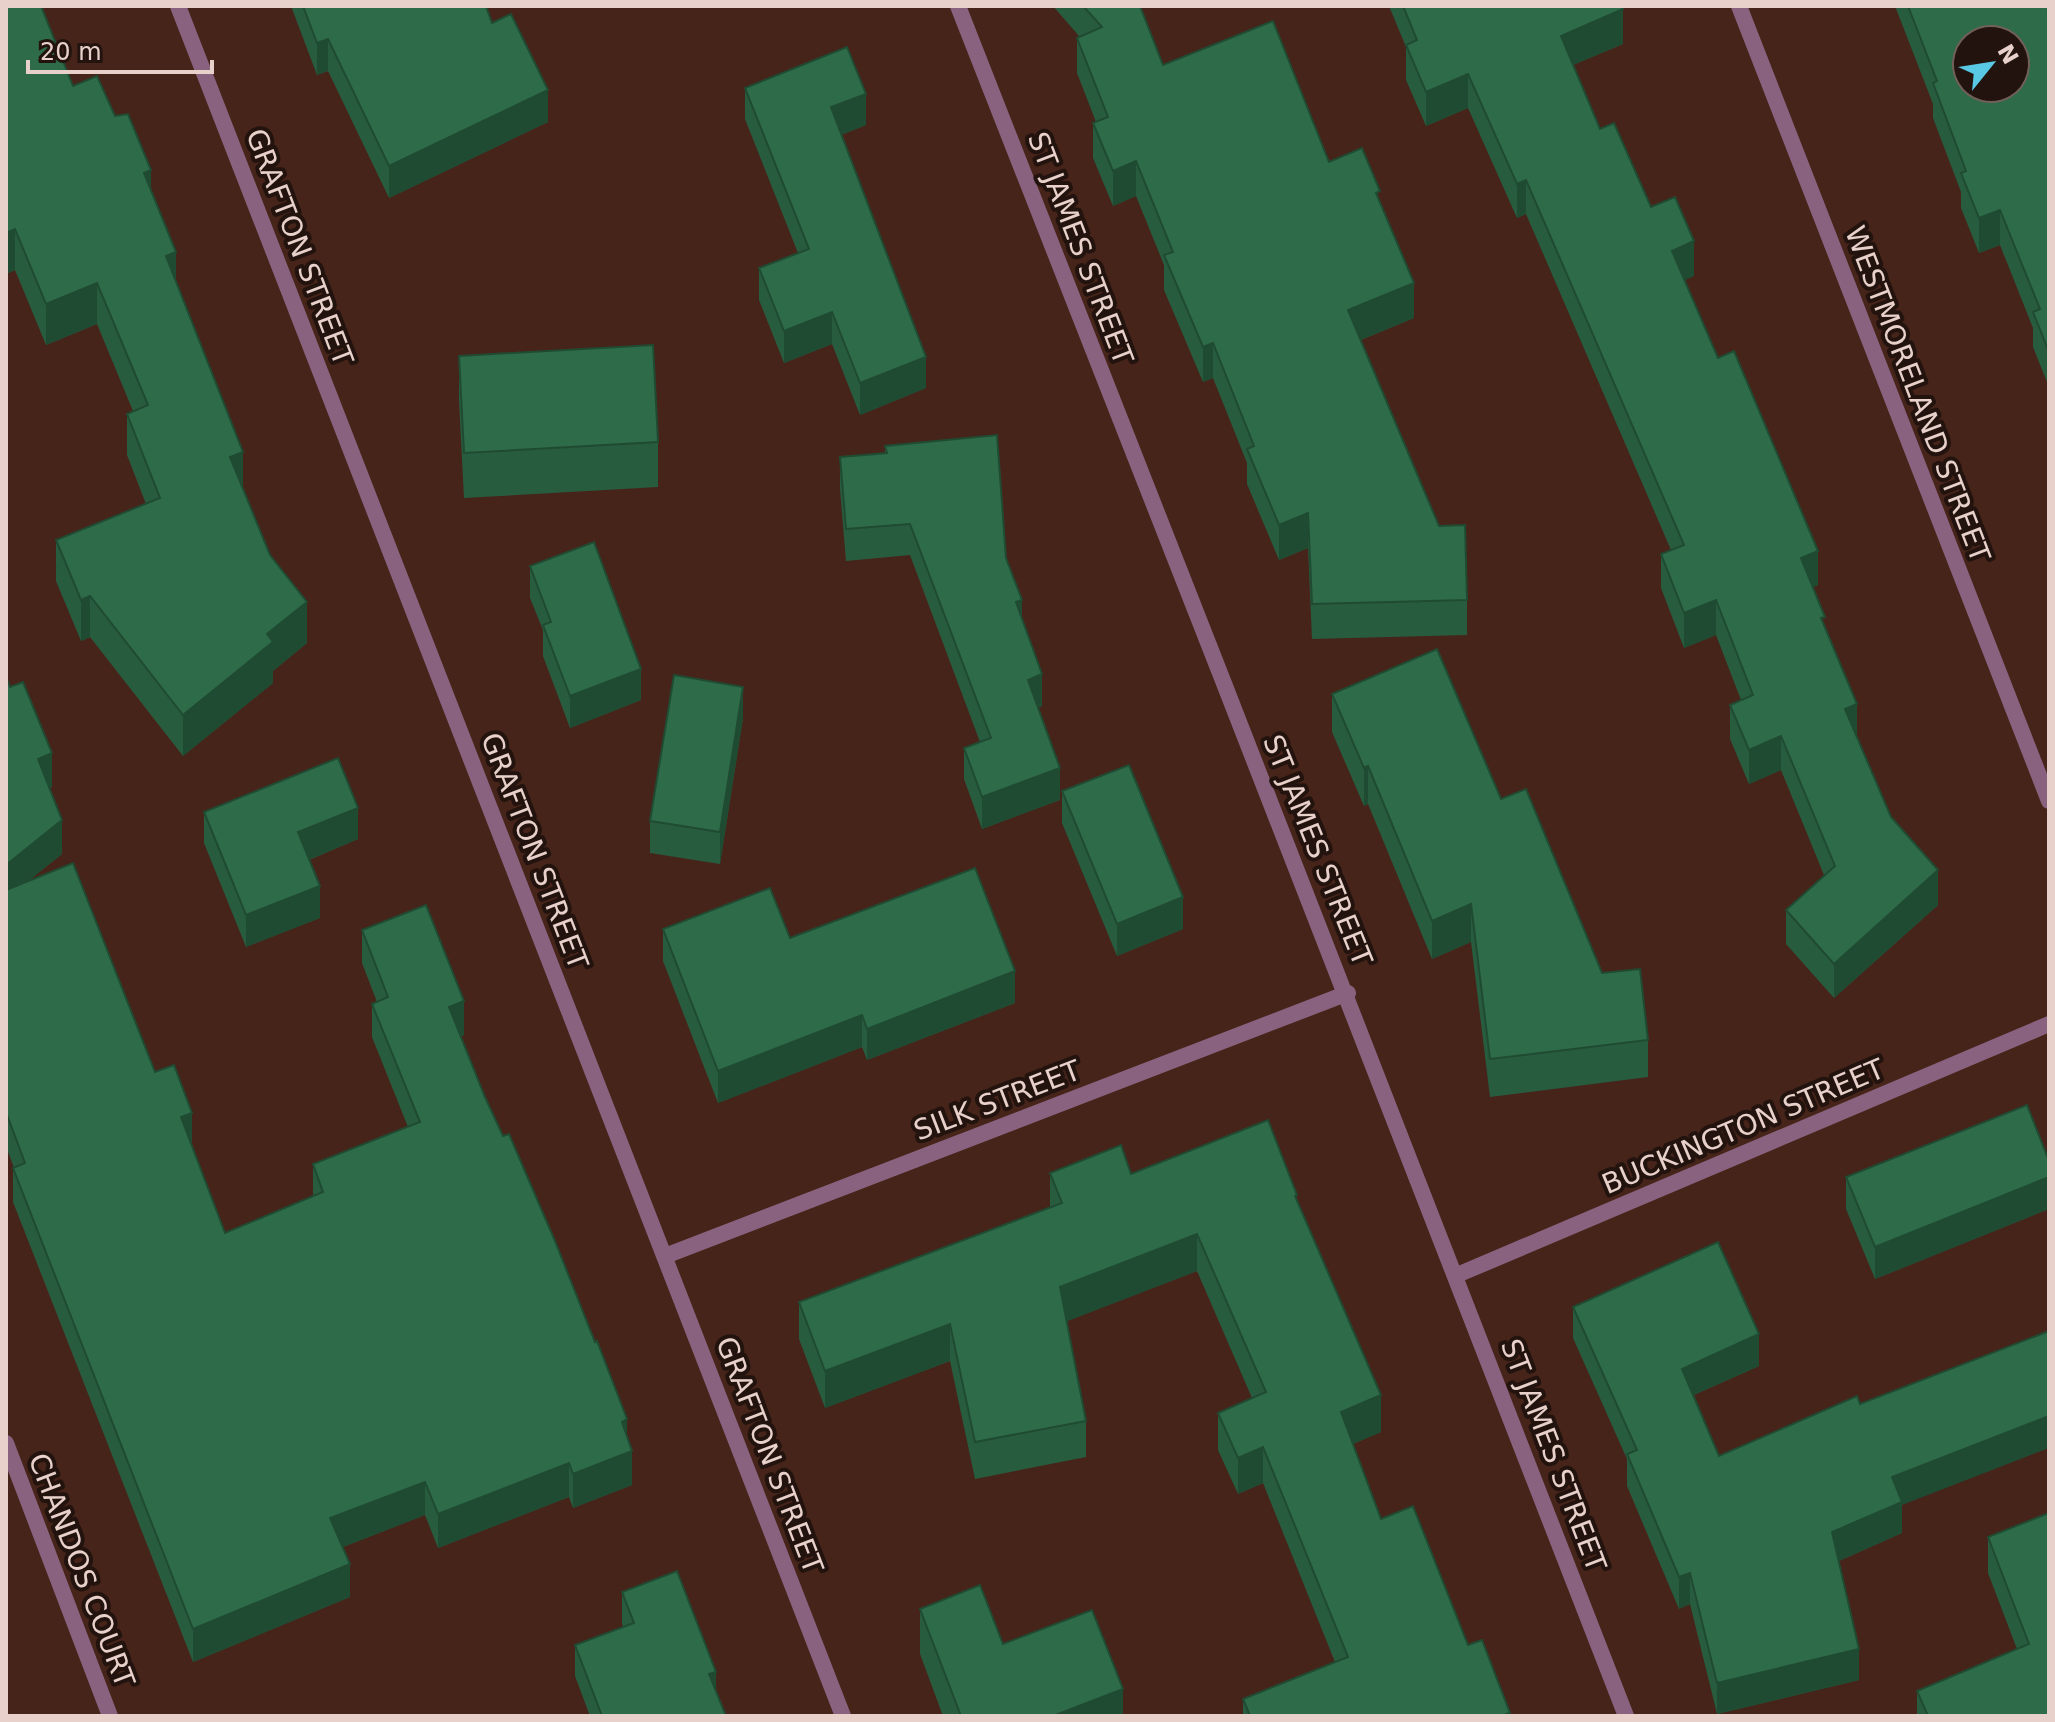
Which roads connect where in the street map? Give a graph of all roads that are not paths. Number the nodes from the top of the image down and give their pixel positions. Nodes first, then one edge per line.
1 (178, 6) edge
2 (958, 6) edge
3 (1739, 6) edge
4 (2049, 801) edge
5 (1348, 993) junction
6 (2049, 1024) edge
7 (665, 1256) junction
8 (1457, 1275) junction
9 (6, 1443) edge
10 (110, 1716) edge
11 (843, 1716) edge
12 (1626, 1716) edge

1 - 7 street, GRAFTON STREET
2 - 5 street, ST JAMES STREET
3 - 4 street, WESTMORELAND STREET
5 - 7 street, SILK STREET
5 - 8 street, ST JAMES STREET
6 - 8 street, BUCKINGTON STREET
7 - 11 street, GRAFTON STREET
8 - 12 street, ST JAMES STREET
9 - 10 street, CHANDOS COURT

